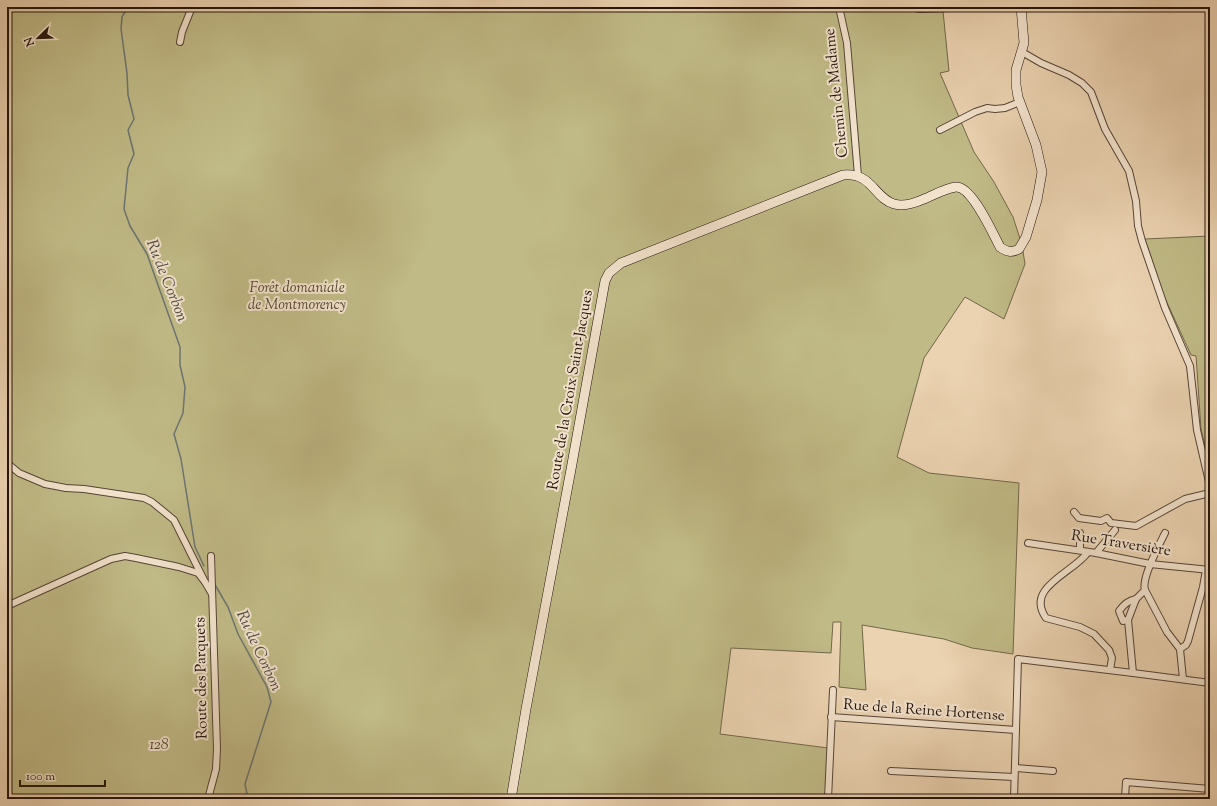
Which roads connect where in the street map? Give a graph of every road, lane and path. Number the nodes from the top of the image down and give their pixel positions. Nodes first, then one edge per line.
1 (192, 7) edge
2 (839, 7) edge
3 (909, 7) edge
4 (979, 7) edge
5 (1021, 7) edge
6 (180, 42) dead end
7 (1022, 52) junction
8 (1020, 102) junction
9 (940, 130) dead end
10 (858, 176) junction
11 (7, 463) edge
12 (1210, 486) edge
13 (1210, 493) edge
14 (1074, 512) dead end
15 (1115, 530) dead end
16 (1080, 533) dead end
17 (1165, 533) dead end
18 (1028, 543) dead end
19 (1080, 550) junction
20 (1088, 552) junction
21 (1096, 553) junction
22 (211, 556) dead end
23 (1150, 564) junction
24 (1208, 570) edge
25 (204, 582) junction
26 (1207, 587) edge
27 (1145, 590) junction
28 (213, 596) junction
29 (1136, 599) junction
30 (7, 606) edge
31 (1128, 620) junction
32 (1180, 648) junction
33 (1110, 670) junction
34 (1133, 673) junction
35 (1183, 679) junction
36 (1210, 684) edge
37 (833, 690) dead end
38 (831, 717) junction
39 (1016, 730) junction
40 (1015, 768) junction
41 (891, 771) dead end
42 (1054, 771) dead end
43 (1014, 777) junction
44 (1210, 789) edge
45 (1125, 798) dead end
46 (208, 799) edge
47 (511, 799) edge
48 (828, 799) edge
49 (1014, 799) edge

1 - 6 street
2 - 10 street, Chemin de Madame
3 - 4 street
5 - 7 street
7 - 8 street
7 - 12 street
8 - 9 street
8 - 10 street
10 - 47 street, Route de la Croix Saint-Jacques
11 - 25 street
13 - 14 street
15 - 21 street
16 - 19 street
17 - 23 street
18 - 19 street, Rue Traversière
19 - 20 street, Rue Traversière
20 - 21 street, Rue Traversière
20 - 33 street
21 - 23 street, Rue Traversière
22 - 28 street, Route des Parquets
23 - 24 street, Rue Traversière
23 - 27 street
24 - 26 street
25 - 28 street
25 - 30 street
26 - 32 street
27 - 29 street
27 - 32 street
28 - 46 street, Route des Parquets
29 - 31 street
29 - 31 street
31 - 34 street
32 - 35 street
33 - 34 street
33 - 39 street
34 - 35 street
35 - 36 street
37 - 38 street
38 - 39 street, Rue de la Reine Hortense
38 - 48 street
39 - 40 street
40 - 42 street
40 - 43 street
41 - 43 street
43 - 49 street
44 - 45 street

